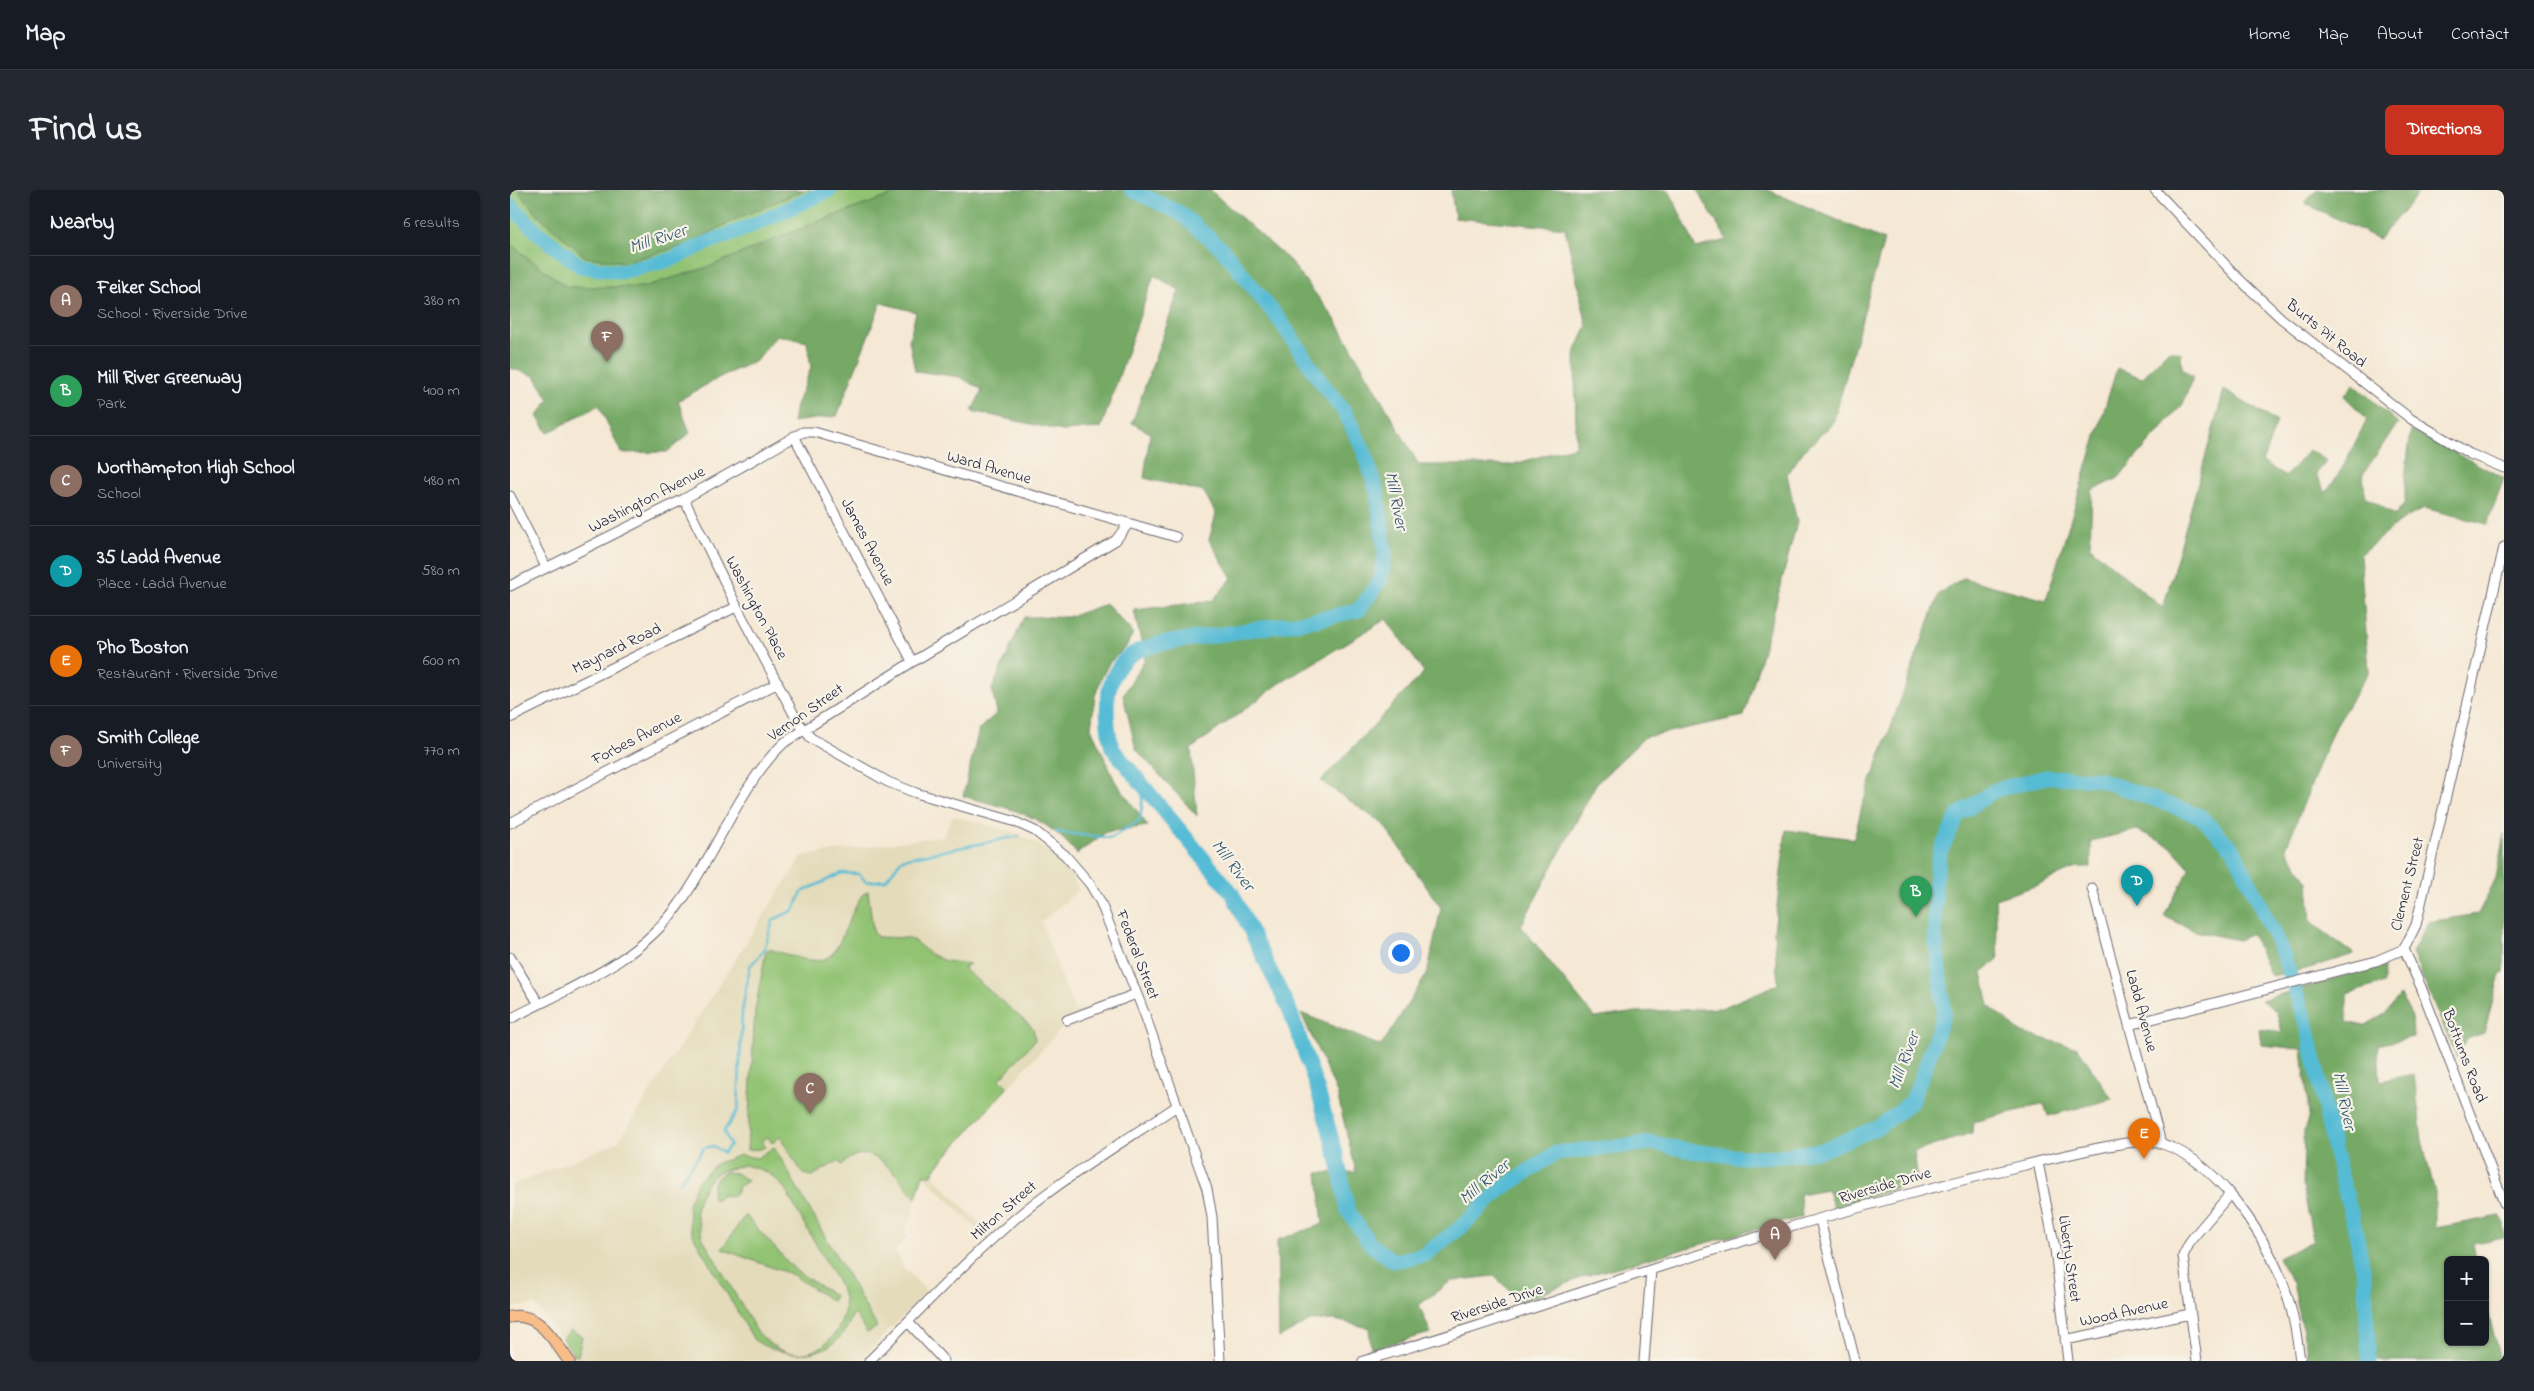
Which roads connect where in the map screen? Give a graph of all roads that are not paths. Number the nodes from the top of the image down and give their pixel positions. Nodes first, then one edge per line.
1 (2155, 190) edge
2 (794, 436) junction
3 (2504, 468) edge
4 (510, 496) edge
5 (684, 499) junction
6 (1128, 524) junction
7 (1176, 537) dead end
8 (2504, 547) edge
9 (546, 568) junction
10 (510, 586) edge
11 (736, 606) junction
12 (912, 661) junction
13 (778, 683) junction
14 (510, 718) edge
15 (803, 729) junction
16 (510, 823) edge
17 (2092, 888) dead end
18 (2404, 948) junction
19 (510, 957) edge
20 (1136, 994) junction
21 (539, 1004) junction
22 (510, 1019) edge
23 (1067, 1020) dead end
24 (2129, 1025) junction
25 (1177, 1106) junction
26 (2161, 1143) junction
27 (2038, 1162) junction
28 (2230, 1194) junction
29 (2504, 1204) edge
30 (1820, 1220) junction
31 (1651, 1270) junction
32 (2190, 1314) junction
33 (510, 1316) edge
34 (908, 1322) junction
35 (2065, 1340) junction
36 (569, 1361) edge
37 (868, 1361) edge
38 (944, 1361) edge
39 (1220, 1361) edge
40 (1363, 1361) edge
41 (1644, 1361) edge
42 (1855, 1361) edge
43 (2068, 1361) edge
44 (2197, 1361) edge
45 (2300, 1361) edge

1 - 3 street, Burts Pit Road
2 - 5 street, Washington Avenue
2 - 6 street, Ward Avenue
2 - 12 street, James Avenue
4 - 9 street
5 - 9 street, Washington Avenue
5 - 11 street, Washington Place
6 - 7 street, Ward Avenue
6 - 12 street, Vernon Street
8 - 18 street, Clement Street
9 - 10 street, Washington Avenue
11 - 13 street, Washington Place
11 - 14 street, Maynard Road
12 - 15 street, Vernon Street
13 - 15 street, Washington Place
13 - 16 street, Forbes Avenue
15 - 20 street, Federal Street
15 - 21 street, Vernon Street
17 - 24 street, Ladd Avenue
18 - 24 street, Clement Street
18 - 29 street, Bottums Road
19 - 21 street
20 - 23 street
20 - 25 street, Federal Street
21 - 22 street, Vernon Street
24 - 26 street, Ladd Avenue
25 - 34 street, Milton Street
25 - 39 street, Federal Street
26 - 27 street, Riverside Drive
26 - 28 street, Riverside Drive
27 - 30 street, Riverside Drive
27 - 35 street, Liberty Street
28 - 32 street
28 - 45 street, Riverside Drive
30 - 31 street, Riverside Drive
30 - 42 street
31 - 40 street, Riverside Drive
31 - 41 street
32 - 35 street, Wood Avenue
32 - 44 street
33 - 36 main road
34 - 37 street, Milton Street
34 - 38 street
35 - 43 street, Liberty Street

